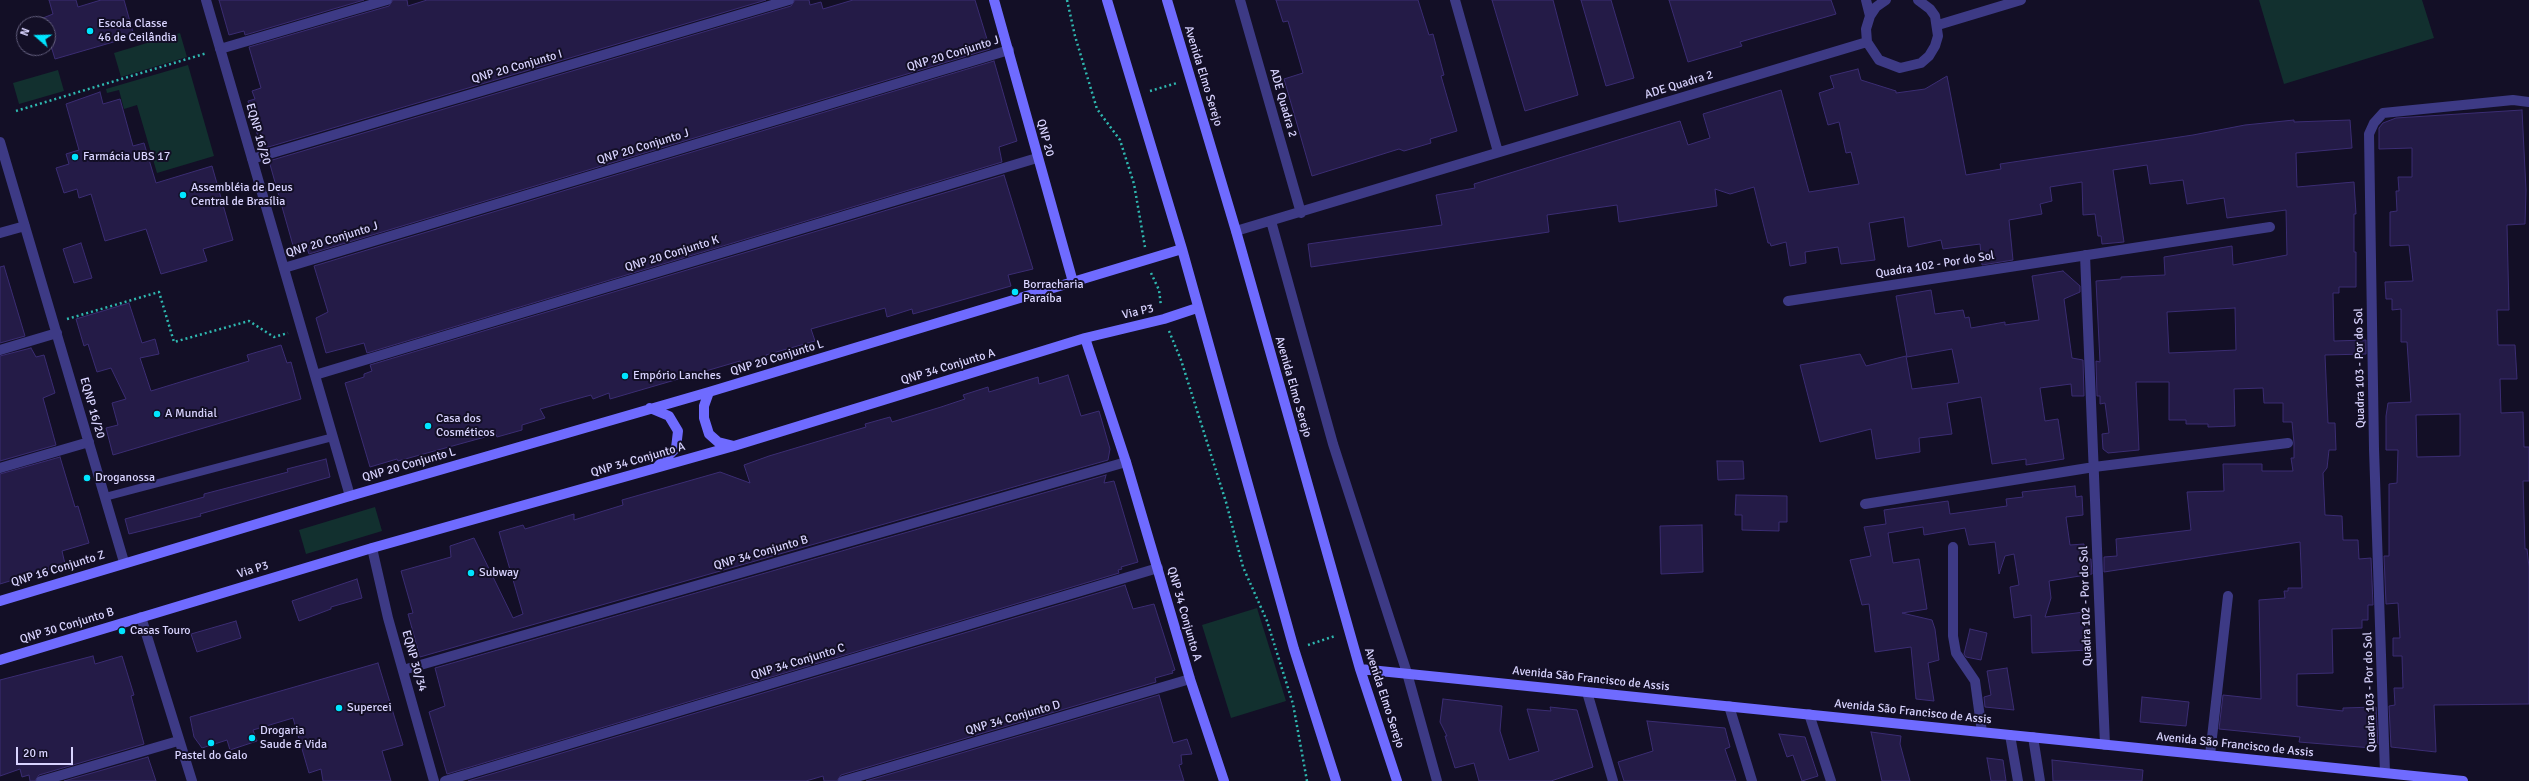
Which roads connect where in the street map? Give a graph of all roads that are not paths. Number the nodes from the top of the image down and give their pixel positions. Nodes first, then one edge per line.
1 (206, 0) edge
2 (387, 0) edge
3 (789, 0) edge
4 (994, 0) edge
5 (1107, 0) edge
6 (1167, 0) edge
7 (1240, 0) edge
8 (1455, 0) edge
9 (1866, 0) edge
10 (1886, 0) edge
11 (2021, 0) edge
12 (1922, 1) edge
13 (1870, 16) junction
14 (1938, 25) junction
15 (1867, 42) junction
16 (220, 49) junction
17 (1009, 50) junction
18 (2529, 102) edge
19 (0, 142) edge
20 (1498, 152) junction
21 (1037, 158) junction
22 (252, 159) junction
23 (1301, 212) junction
24 (1271, 221) junction
25 (25, 226) junction
26 (2270, 227) dead end
27 (1236, 231) junction
28 (0, 233) edge
29 (1182, 249) junction
30 (2086, 256) junction
31 (284, 268) junction
32 (1073, 282) junction
33 (1788, 301) dead end
34 (1197, 308) junction
35 (55, 328) junction
36 (1085, 338) junction
37 (0, 350) edge
38 (315, 375) junction
39 (709, 392) junction
40 (650, 408) junction
41 (333, 437) junction
42 (89, 442) junction
43 (2288, 442) dead end
44 (734, 446) junction
45 (1126, 462) junction
46 (2094, 467) junction
47 (0, 468) edge
48 (655, 469) junction
49 (350, 496) junction
50 (105, 497) junction
51 (1865, 504) dead end
52 (1953, 547) dead end
53 (372, 548) junction
54 (124, 562) junction
55 (1158, 568) junction
56 (2228, 596) dead end
57 (0, 601) edge
58 (141, 617) junction
59 (0, 660) edge
60 (1360, 669) junction
61 (403, 670) junction
62 (1407, 673) junction
63 (1190, 679) junction
64 (1587, 692) junction
65 (1729, 706) junction
66 (1809, 714) junction
67 (1982, 732) junction
68 (2010, 735) junction
69 (2033, 737) junction
70 (178, 741) junction
71 (2105, 745) junction
72 (2210, 755) junction
73 (2385, 773) junction
74 (41, 781) edge
75 (192, 781) edge
76 (434, 781) edge
77 (445, 781) edge
78 (843, 781) edge
79 (1223, 781) edge
80 (1336, 781) edge
81 (1397, 781) edge
82 (1437, 781) edge
83 (1613, 781) edge
84 (1752, 781) edge
85 (1831, 781) edge
86 (2018, 781) edge
87 (2040, 781) edge
88 (2463, 781) edge

1 - 16 street, EQNP 16/20
2 - 16 street
3 - 22 street, QNP 20 Conjunto I
4 - 17 street, QNP 20
5 - 29 street
6 - 27 street, Avenida Elmo Serejo
7 - 23 street, ADE Quadra 2
8 - 20 street
9 - 13 street
10 - 13 street
11 - 14 street
12 - 14 street
13 - 15 street
14 - 15 street
15 - 20 street, ADE Quadra 2
16 - 22 street, EQNP 16/20
17 - 21 street, QNP 20
17 - 31 street, QNP 20 Conjunto J
18 - 73 street, Quadra 103 - Por do Sol
19 - 25 street, EQNP 16/20
20 - 23 street, ADE Quadra 2
21 - 32 street, QNP 20
21 - 38 street, QNP 20 Conjunto K
22 - 31 street, EQNP 16/20
23 - 24 street, ADE Quadra 2
24 - 27 street, ADE Quadra 2
24 - 62 street
25 - 28 street
25 - 35 street, EQNP 16/20
26 - 30 street, Quadra 102 - Por do Sol
27 - 60 street, Avenida Elmo Serejo
29 - 32 street
29 - 34 street
30 - 33 street, Quadra 102 - Por do Sol
30 - 46 street, Quadra 102 - Por do Sol
31 - 38 street, EQNP 16/20
32 - 39 street, QNP 20 Conjunto L
34 - 36 street, Via P3
34 - 80 street
35 - 37 street
35 - 42 street, EQNP 16/20
36 - 44 street, QNP 34 Conjunto A
36 - 45 street, QNP 34 Conjunto A
38 - 41 street, EQNP 16/20
39 - 40 street, QNP 20 Conjunto L
39 - 44 street
40 - 48 street
40 - 49 street, QNP 20 Conjunto L
41 - 49 street, EQNP 16/20
41 - 50 lane
42 - 47 street
42 - 50 street, EQNP 16/20
43 - 46 street
44 - 48 street, QNP 34 Conjunto A
45 - 55 street, QNP 34 Conjunto A
45 - 61 street, QNP 34 Conjunto B
46 - 51 street
46 - 71 street, Quadra 102 - Por do Sol
48 - 53 street, QNP 34 Conjunto A
49 - 54 street
50 - 54 street, EQNP 16/20
52 - 67 street
53 - 58 street, Via P3
53 - 61 street, EQNP 30/34
54 - 57 street, QNP 16 Conjunto Z
55 - 63 street, QNP 34 Conjunto A
55 - 77 street, QNP 34 Conjunto C
56 - 72 street
58 - 59 street, QNP 30 Conjunto B
58 - 70 street
60 - 62 street, Avenida São Francisco de Assis
60 - 81 street, Avenida Elmo Serejo
61 - 76 street, EQNP 30/34
62 - 64 street, Avenida São Francisco de Assis
62 - 82 street
63 - 78 street, QNP 34 Conjunto D
63 - 79 street, QNP 34 Conjunto A
64 - 65 street, Avenida São Francisco de Assis
64 - 83 street
65 - 66 street, Avenida São Francisco de Assis
65 - 84 street
66 - 67 street, Avenida São Francisco de Assis
66 - 85 street
67 - 68 street, Avenida São Francisco de Assis
68 - 69 street, Avenida São Francisco de Assis
68 - 86 street
69 - 71 street, Avenida São Francisco de Assis
69 - 87 street
70 - 74 street
70 - 75 street
71 - 72 street, Avenida São Francisco de Assis
72 - 73 street, Avenida São Francisco de Assis
73 - 88 street, Avenida São Francisco de Assis

